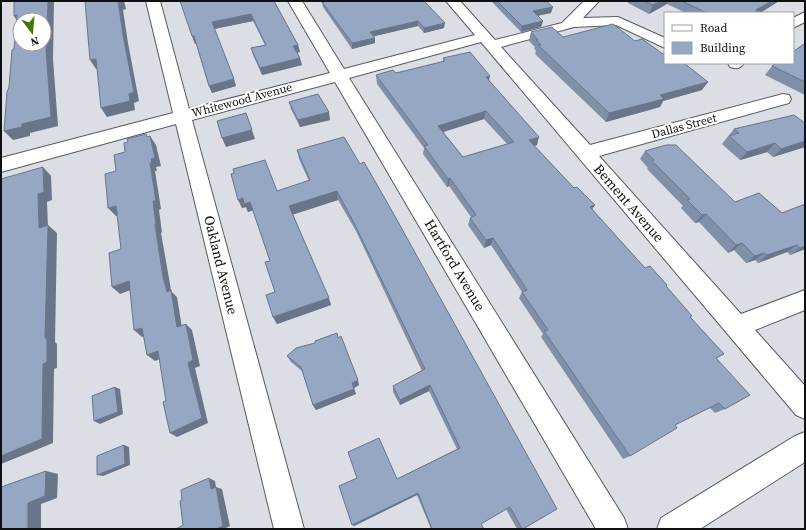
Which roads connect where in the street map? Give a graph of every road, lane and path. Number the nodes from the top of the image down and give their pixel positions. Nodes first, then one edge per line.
1 (153, 1) edge
2 (295, 1) edge
3 (453, 1) edge
4 (573, 1) edge
5 (590, 4) edge
6 (805, 16) edge
7 (571, 23) junction
8 (794, 23) edge
9 (487, 41) junction
10 (664, 44) edge
11 (340, 74) junction
12 (783, 99) dead end
13 (183, 116) junction
14 (585, 153) junction
15 (1, 165) edge
16 (805, 300) edge
17 (736, 327) junction
18 (805, 406) edge
19 (805, 446) edge
20 (289, 529) edge
21 (613, 529) edge
22 (672, 529) edge

1 - 13 street, Oakland Avenue
2 - 11 street, Hartford Avenue
3 - 9 street, Bement Avenue
4 - 5 street
5 - 7 street
6 - 8 street
7 - 9 street, Whitewood Avenue
7 - 10 street
9 - 11 street, Whitewood Avenue
9 - 14 street, Bement Avenue
11 - 13 street, Whitewood Avenue
11 - 21 street, Hartford Avenue
12 - 14 street, Dallas Street
13 - 15 street, Whitewood Avenue
13 - 20 street, Oakland Avenue
14 - 17 street, Bement Avenue
16 - 17 street
17 - 18 street, Bement Avenue
19 - 22 street

